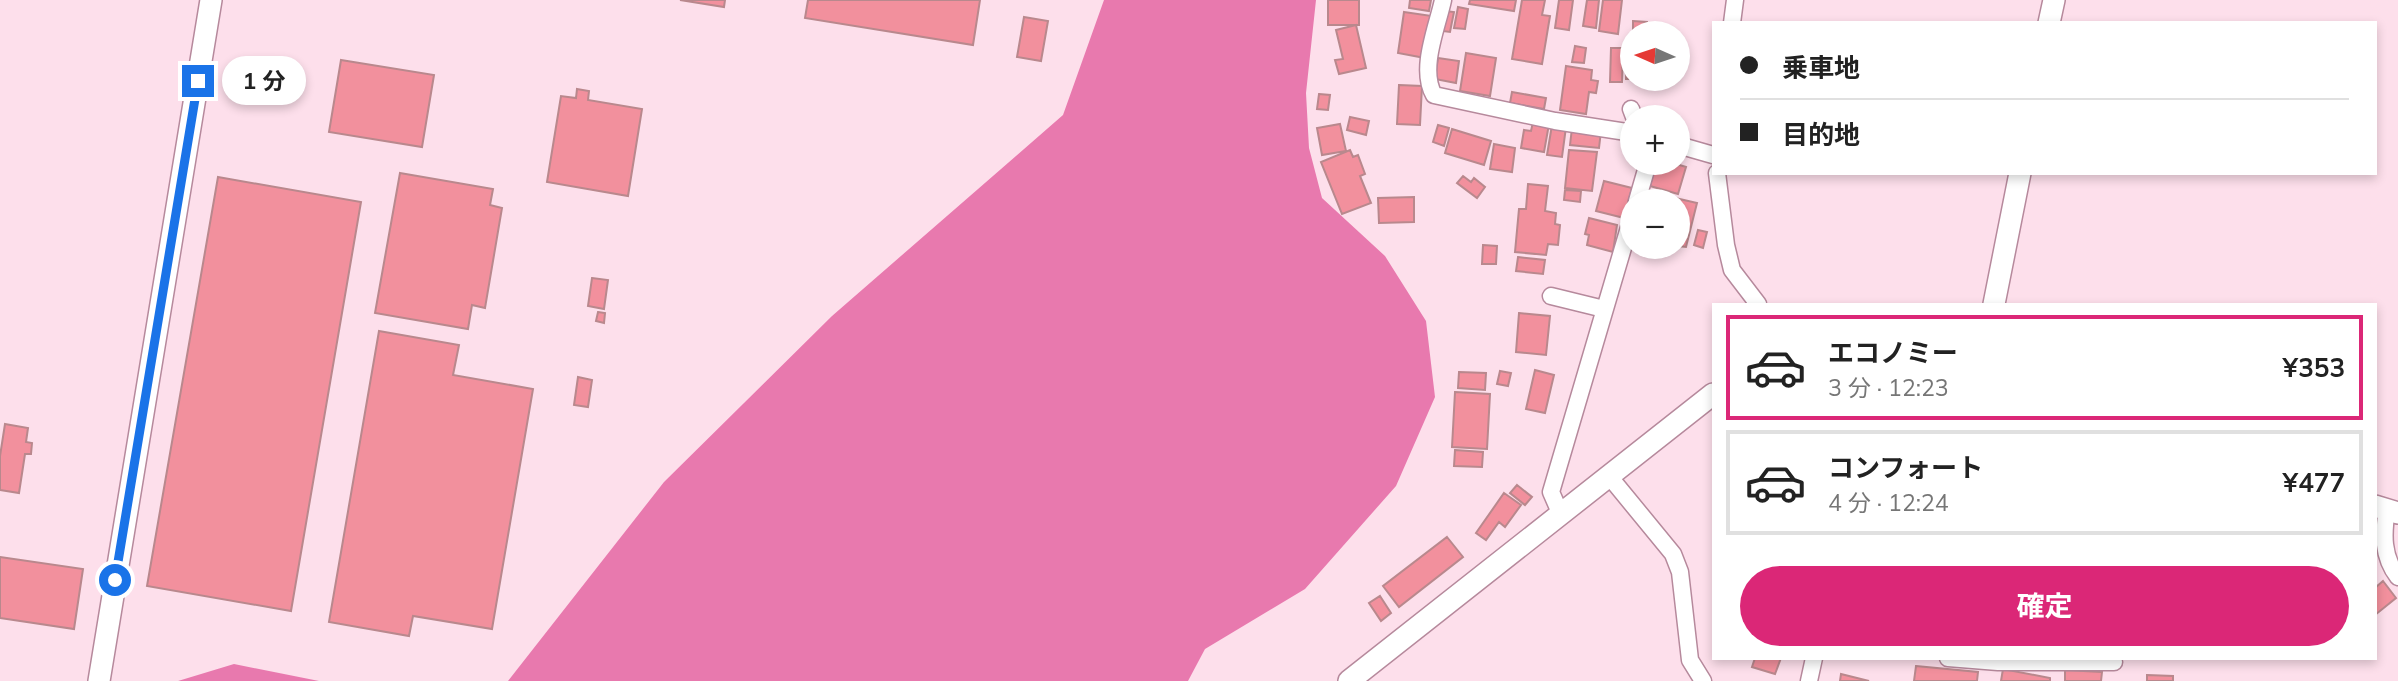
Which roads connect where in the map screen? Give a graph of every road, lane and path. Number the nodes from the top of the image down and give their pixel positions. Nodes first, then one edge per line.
1 (211, 0) edge
2 (1443, 0) edge
3 (1735, 0) edge
4 (2054, 0) edge
5 (1732, 21) edge
6 (2049, 21) edge
7 (1620, 131) edge
8 (1690, 148) edge
9 (1712, 155) edge
10 (1717, 175) edge
11 (2020, 175) edge
12 (1620, 257) edge
13 (1551, 296) dead end
14 (1757, 303) edge
15 (1994, 303) edge
16 (1604, 309) junction
17 (1712, 395) edge
18 (1609, 476) junction
19 (2387, 509) edge
20 (1561, 515) junction
21 (2398, 577) edge
22 (1814, 660) edge
23 (1973, 660) edge
24 (2114, 662) dead end
25 (99, 681) edge
26 (1349, 681) edge
27 (1703, 681) edge
28 (1809, 681) edge

1 - 25 street
2 - 7 street
3 - 5 street
4 - 6 street
8 - 9 street
10 - 14 street
11 - 15 street
12 - 16 street
13 - 16 street
16 - 20 street
17 - 18 street
18 - 20 street
18 - 27 street
19 - 21 street
20 - 26 street
22 - 28 street
23 - 24 street

